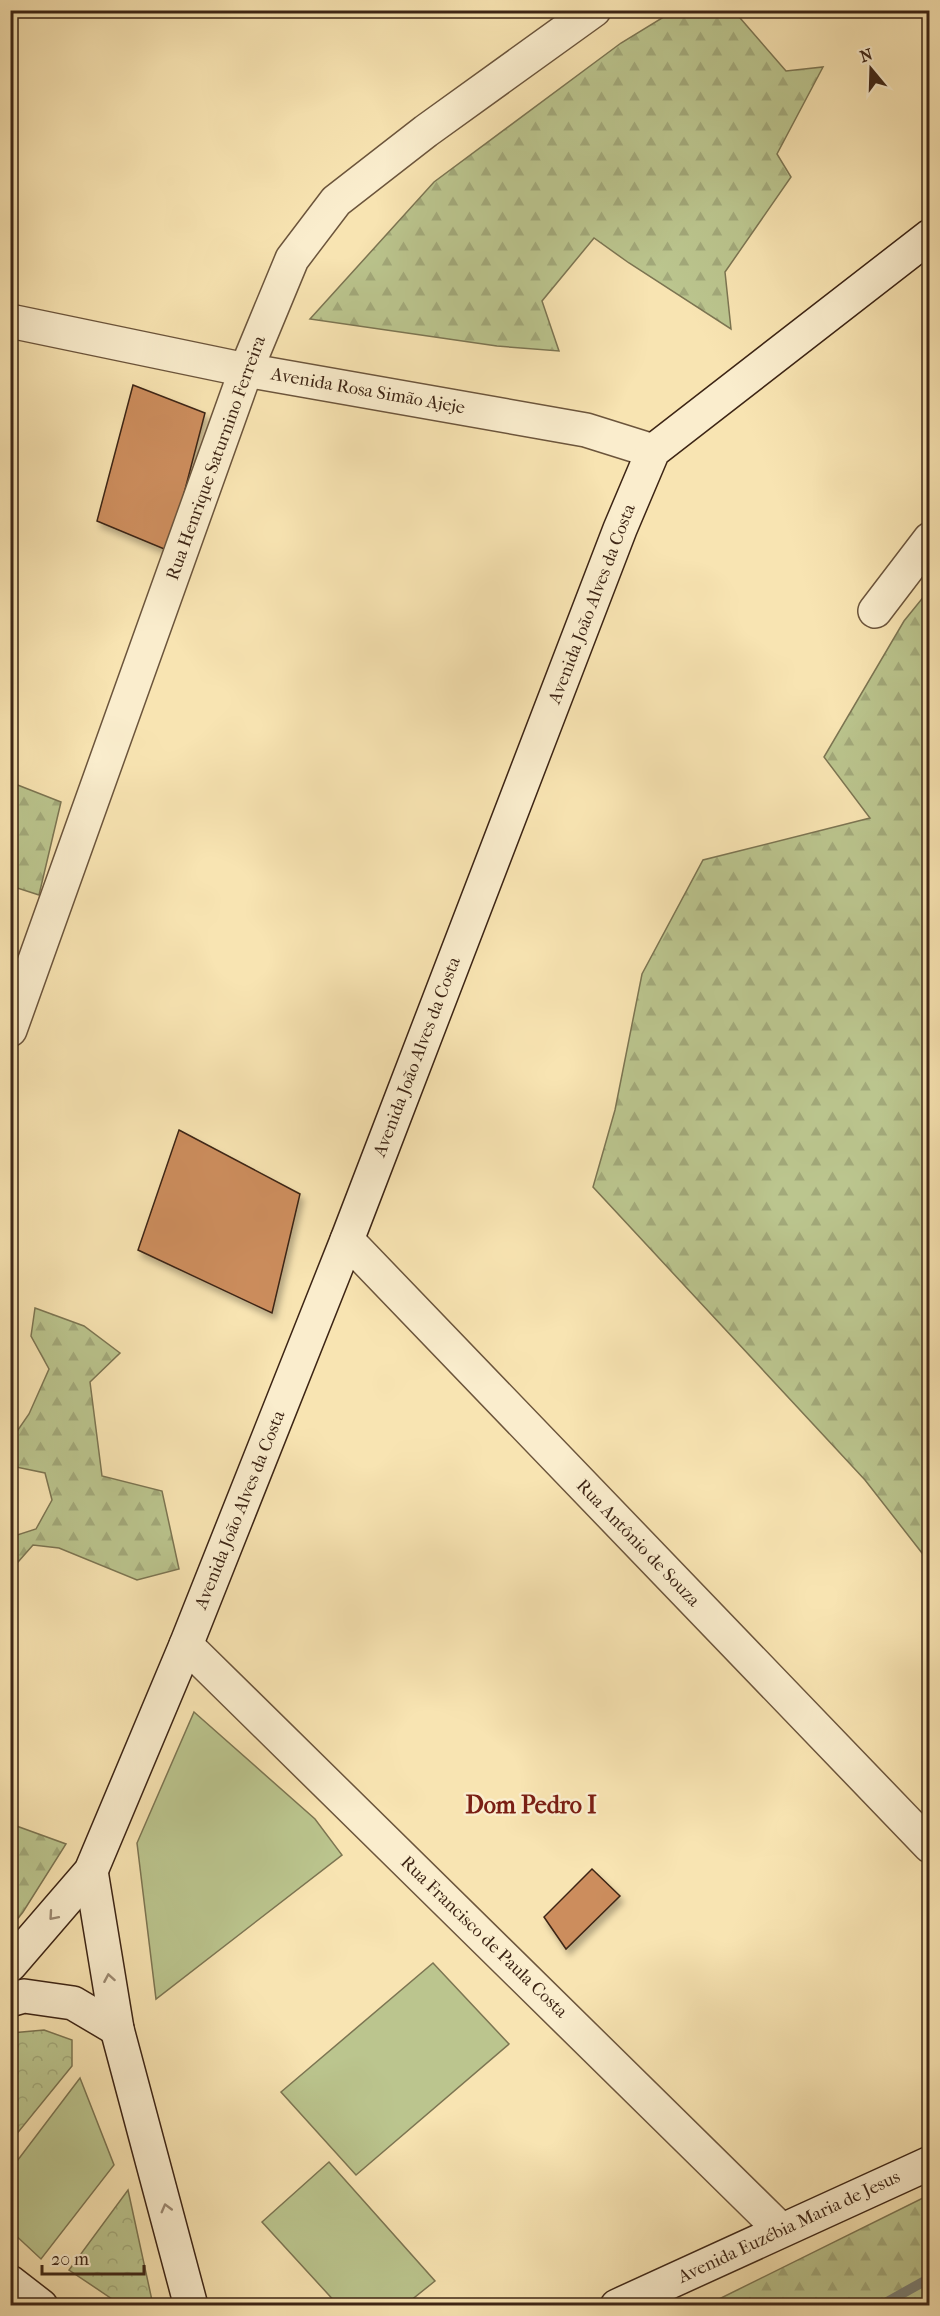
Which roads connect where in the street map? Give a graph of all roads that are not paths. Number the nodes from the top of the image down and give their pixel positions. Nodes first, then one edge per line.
1 (594, 10) edge
2 (930, 236) edge
3 (10, 321) edge
4 (246, 370) junction
5 (653, 451) junction
6 (930, 539) edge
7 (875, 610) dead end
8 (10, 1030) edge
9 (347, 1240) junction
10 (186, 1645) junction
11 (930, 1846) edge
12 (91, 1872) junction
13 (10, 1965) edge
14 (10, 2000) edge
15 (117, 2029) junction
16 (930, 2163) edge
17 (781, 2230) junction
18 (10, 2282) edge
19 (41, 2306) edge
20 (191, 2306) edge
21 (617, 2306) edge

1 - 4 street, Rua Henrique Saturnino Ferreira
2 - 5 street, Avenida João Alves da Costa
3 - 4 street, Avenida Rosa Simão Ajeje
4 - 5 street, Avenida Rosa Simão Ajeje
4 - 8 street, Rua Henrique Saturnino Ferreira
5 - 9 street, Avenida João Alves da Costa
6 - 7 street
9 - 10 street, Avenida João Alves da Costa
9 - 11 street, Rua Antônio de Souza
10 - 12 street, Avenida João Alves da Costa
10 - 17 street, Rua Francisco de Paula Costa
12 -> 13 street, Avenida João Alves da Costa
15 -> 12 street
14 - 15 street
20 -> 15 street
16 - 17 street, Avenida Euzébia Maria de Jesus
17 - 21 street, Avenida Euzébia Maria de Jesus
18 - 19 street

